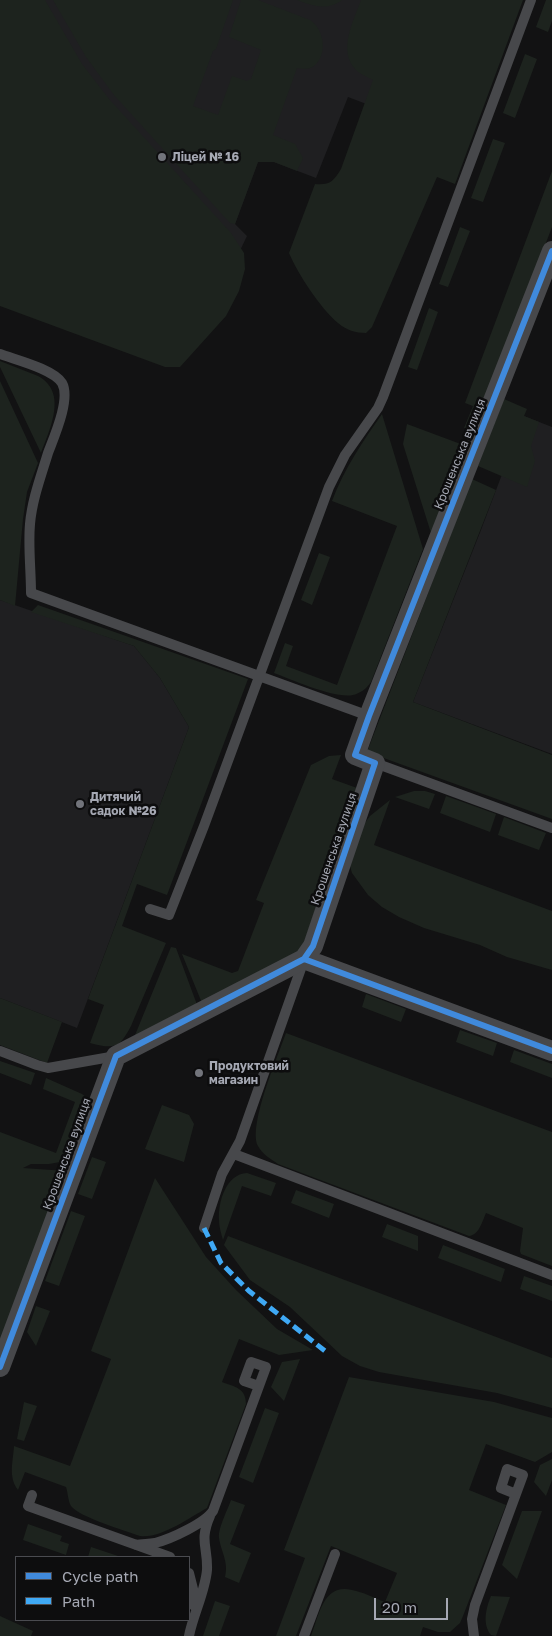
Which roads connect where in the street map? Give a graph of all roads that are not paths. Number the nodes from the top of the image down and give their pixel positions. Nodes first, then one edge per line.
1 (532, 0) edge
2 (552, 251) edge
3 (0, 354) edge
4 (259, 675) junction
5 (369, 716) junction
6 (375, 763) junction
7 (552, 828) edge
8 (150, 909) dead end
9 (304, 959) junction
10 (0, 1051) edge
11 (552, 1051) edge
12 (116, 1056) junction
13 (234, 1154) junction
14 (204, 1228) dead end
15 (552, 1274) edge
16 (0, 1367) edge
17 (260, 1386) dead end
18 (516, 1494) dead end
19 (32, 1495) dead end
20 (210, 1516) junction
21 (136, 1545) junction
22 (335, 1554) dead end
23 (167, 1556) edge
24 (190, 1577) edge
25 (194, 1616) junction
26 (190, 1636) edge
27 (304, 1636) edge
28 (474, 1636) edge

1 - 4 lane
2 - 5 street, Крошенська вулиця
3 - 4 lane
4 - 5 lane
4 - 8 lane
5 - 6 street, Крошенська вулиця
6 - 7 lane
6 - 9 street, Крошенська вулиця
9 - 11 street
9 - 12 street
9 - 13 lane, Крошенська вулиця
10 - 12 lane
12 - 16 street, Крошенська вулиця
13 - 14 lane, Крошенська вулиця
13 - 15 lane
17 - 20 lane
18 - 28 lane
19 - 21 lane
20 - 21 lane
20 - 25 lane
21 - 23 lane
22 - 27 lane
24 - 25 lane
25 - 26 lane

